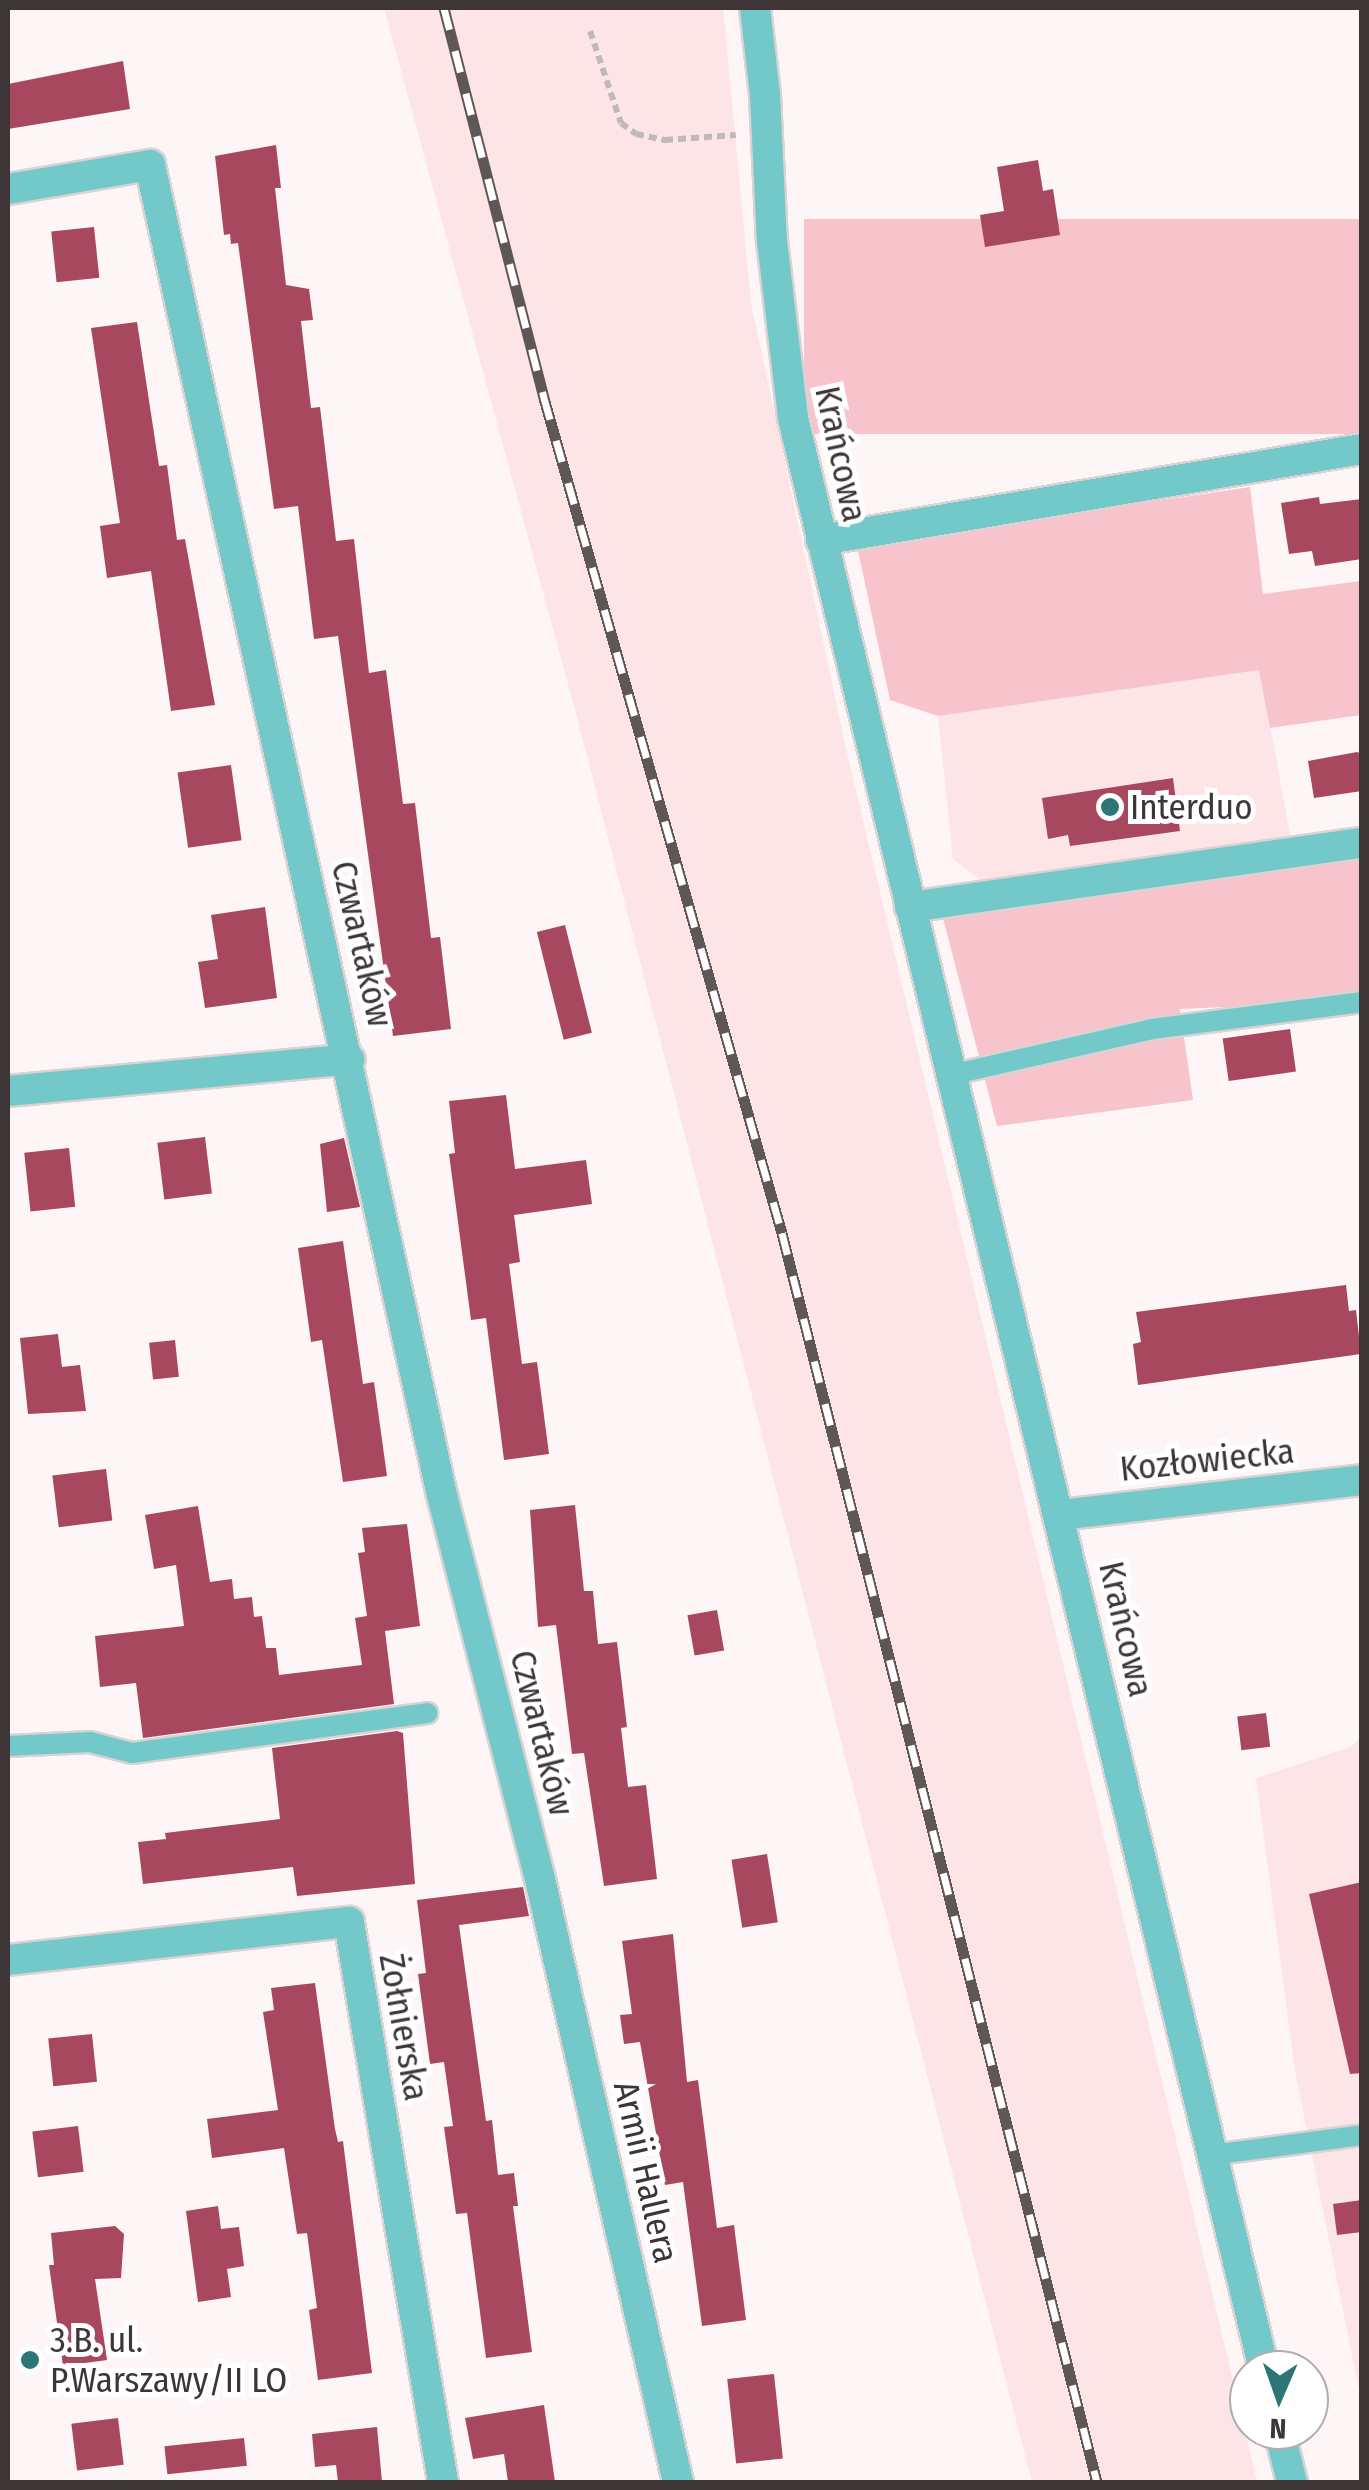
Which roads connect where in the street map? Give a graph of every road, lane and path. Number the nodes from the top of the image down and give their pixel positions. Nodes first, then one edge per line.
1 (755, 8) edge
2 (590, 32) dead end
3 (767, 133) junction
4 (8, 189) edge
5 (1362, 449) edge
6 (820, 540) junction
7 (1362, 843) edge
8 (910, 906) junction
9 (1362, 1002) edge
10 (350, 1059) junction
11 (950, 1076) junction
12 (8, 1091) edge
13 (1362, 1480) edge
14 (1061, 1514) junction
15 (427, 1713) dead end
16 (8, 1746) edge
17 (540, 1879) joint
18 (8, 1960) edge
19 (1362, 2135) edge
20 (1211, 2155) junction
21 (1259, 2350) edge
22 (1284, 2450) edge
23 (443, 2482) edge
24 (678, 2482) edge
25 (1292, 2482) edge

1 - 3 street, Krańcowa
2 - 3 path
3 - 6 street, Krańcowa
4 - 10 street, Czwartaków
5 - 6 street
6 - 8 street, Krańcowa
7 - 8 street
8 - 11 street, Krańcowa
9 - 11 lane
10 - 12 street
10 - 17 street, Czwartaków
11 - 14 street, Krańcowa
13 - 14 street, Kozłowiecka
14 - 20 street, Krańcowa
15 - 16 lane
17 - 24 street, Armii Hallera
18 - 23 street, Żołnierska
19 - 20 lane
20 - 21 street, Krańcowa
22 - 25 street

